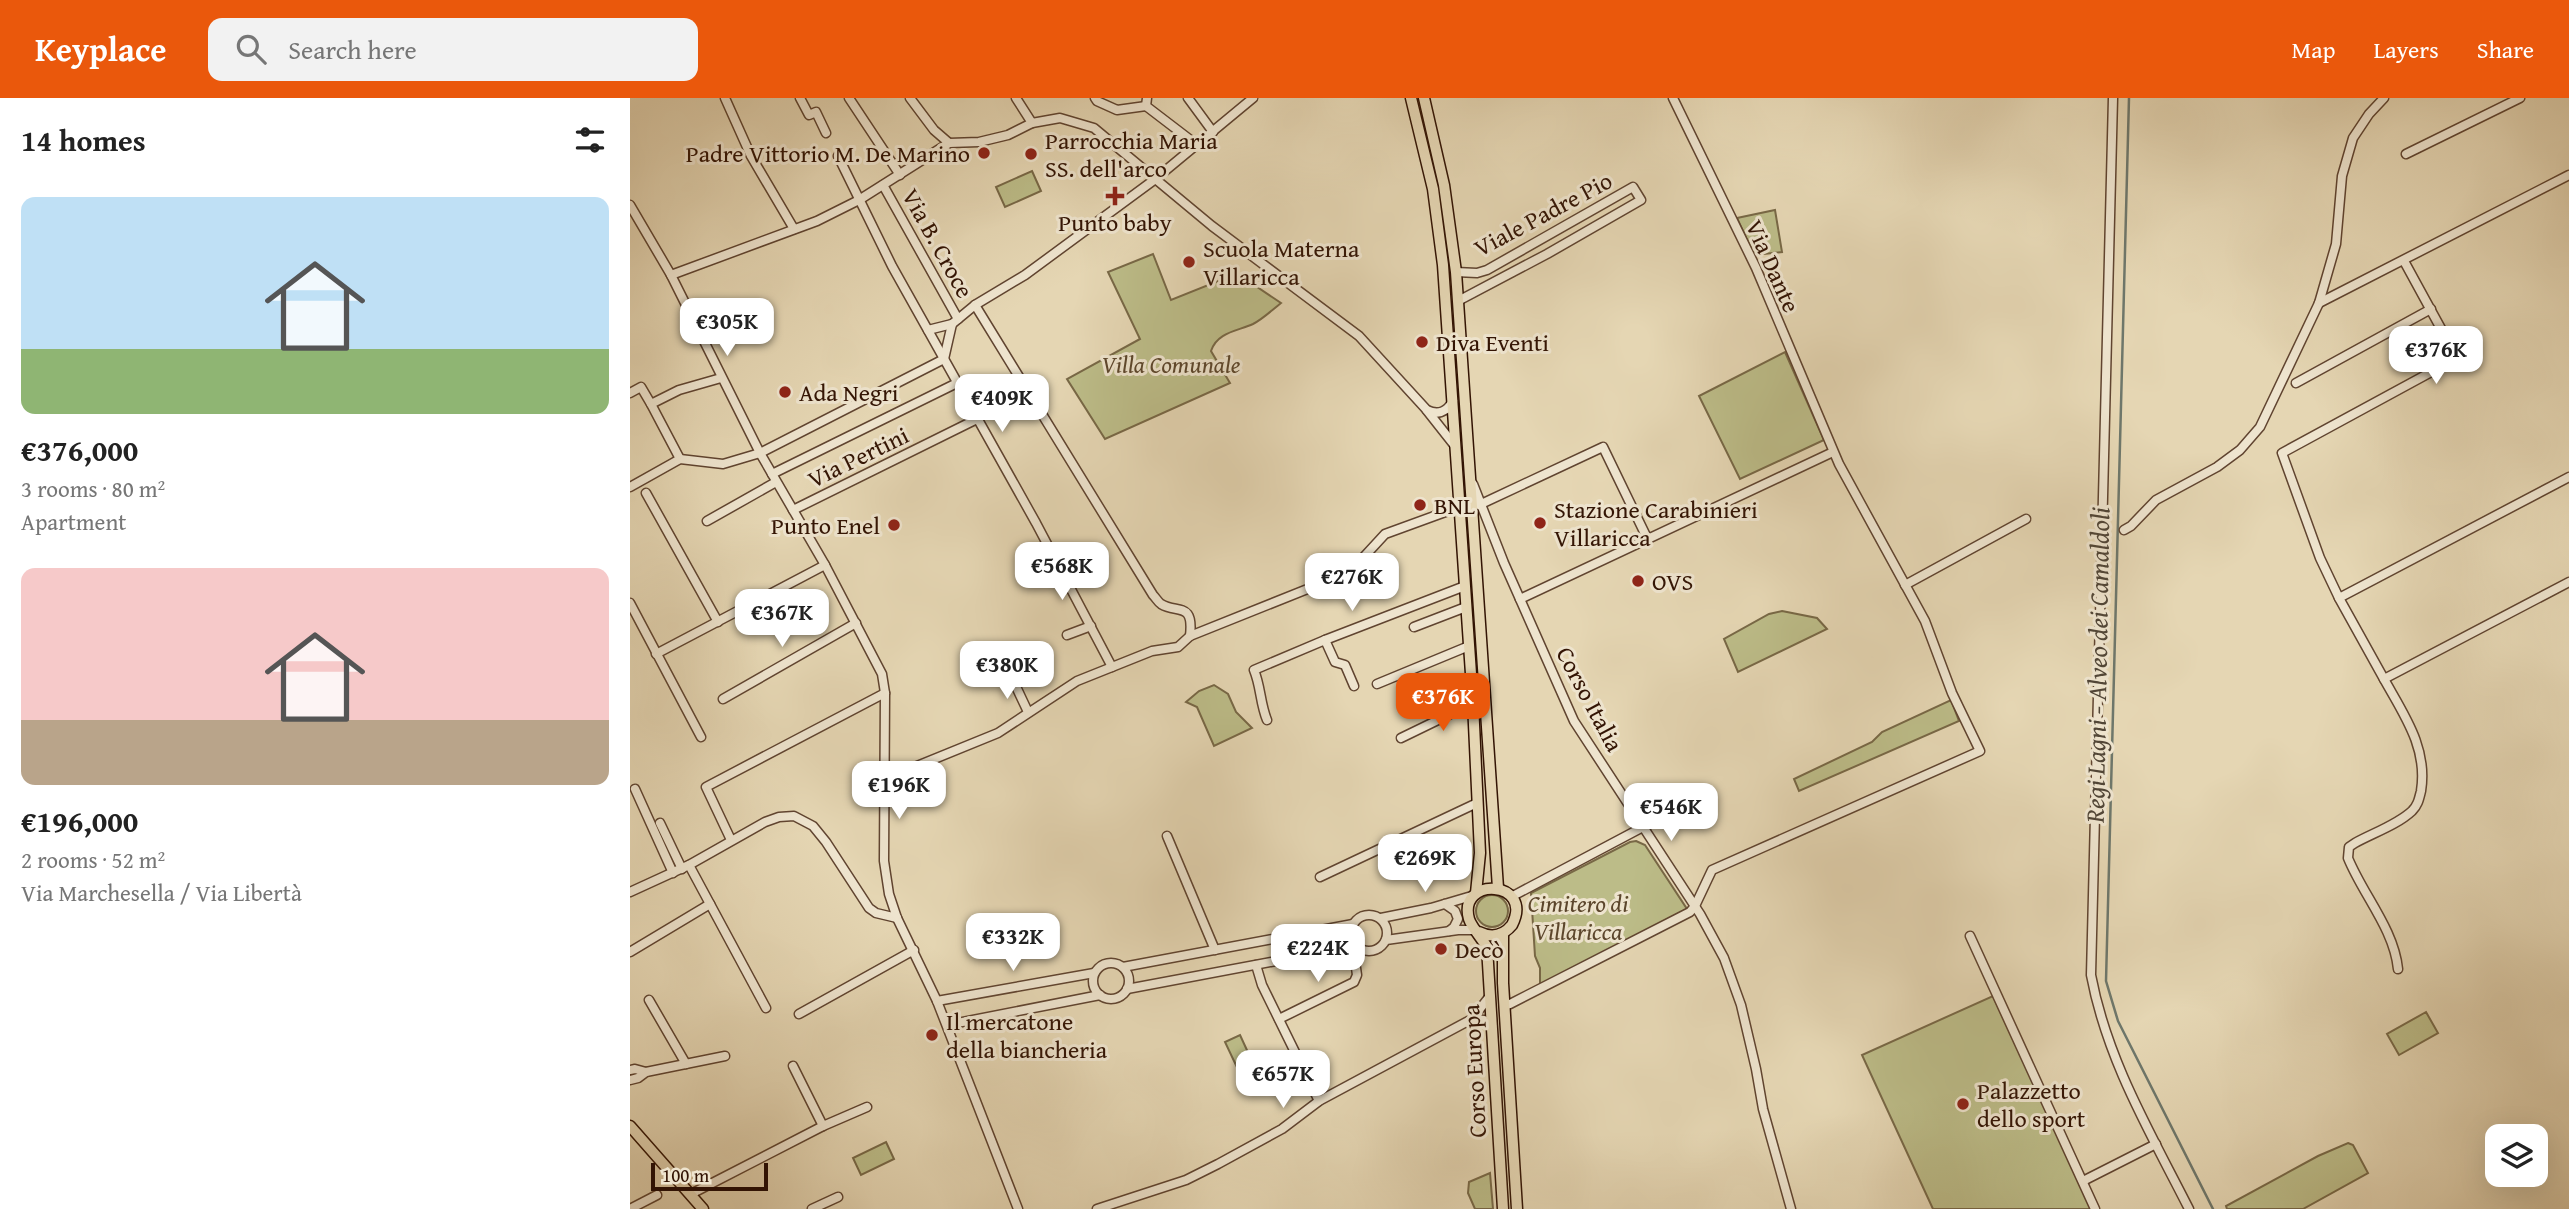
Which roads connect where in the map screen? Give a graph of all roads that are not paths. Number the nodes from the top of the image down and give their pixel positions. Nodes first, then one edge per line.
1 (725, 98) edge
2 (800, 98) edge
3 (849, 98) edge
4 (910, 98) edge
5 (1016, 98) edge
6 (1095, 98) edge
7 (1188, 98) edge
8 (1253, 98) edge
9 (1411, 98) edge
10 (1424, 98) edge
11 (1672, 98) edge
12 (2113, 98) edge
13 (2384, 98) edge
14 (2520, 98) edge
15 (1148, 101) edge
16 (1032, 123) junction
17 (1213, 132) junction
18 (826, 133) dead end
19 (949, 143) junction
20 (1197, 145) junction
21 (2406, 154) dead end
22 (838, 156) dead end
23 (900, 175) junction
24 (2569, 175) edge
25 (1154, 180) junction
26 (883, 185) junction
27 (859, 200) junction
28 (630, 205) edge
29 (794, 229) junction
30 (2404, 261) junction
31 (1456, 272) junction
32 (671, 275) junction
33 (1458, 301) junction
34 (2319, 303) junction
35 (975, 305) junction
36 (2431, 309) junction
37 (955, 322) junction
38 (929, 330) junction
39 (944, 359) junction
40 (721, 378) junction
41 (957, 383) junction
42 (2296, 383) dead end
43 (630, 393) edge
44 (1452, 401) junction
45 (651, 404) junction
46 (1427, 410) junction
47 (977, 419) junction
48 (1455, 446) junction
49 (1833, 452) junction
50 (760, 453) junction
51 (680, 459) junction
52 (1456, 467) junction
53 (1468, 468) junction
54 (2569, 477) edge
55 (774, 478) junction
56 (630, 487) edge
57 (646, 493) dead end
58 (1479, 505) junction
59 (1459, 507) junction
60 (793, 510) junction
61 (2026, 519) dead end
62 (708, 521) dead end
63 (1489, 527) junction
64 (2124, 530) dead end
65 (1473, 531) junction
66 (1648, 540) junction
67 (825, 565) junction
68 (2569, 582) edge
69 (1905, 585) junction
70 (1465, 586) junction
71 (2339, 598) junction
72 (1520, 599) junction
73 (631, 607) edge
74 (1466, 607) junction
75 (718, 622) junction
76 (856, 623) junction
77 (1091, 626) junction
78 (1414, 627) dead end
79 (1067, 635) dead end
80 (1190, 636) junction
81 (1325, 640) junction
82 (1469, 646) junction
83 (656, 654) junction
84 (1112, 667) junction
85 (1012, 678) dead end
86 (2384, 679) junction
87 (1377, 684) dead end
88 (1354, 686) dead end
89 (885, 693) junction
90 (723, 699) dead end
91 (1473, 703) junction
92 (1028, 712) junction
93 (1267, 720) dead end
94 (701, 737) dead end
95 (1401, 738) dead end
96 (885, 779) junction
97 (635, 789) dead end
98 (1707, 799) dead end
99 (1477, 803) junction
100 (660, 823) dead end
101 (1643, 827) junction
102 (1167, 836) dead end
103 (731, 840) junction
104 (681, 869) junction
105 (1320, 877) dead end
106 (1498, 888) junction
107 (630, 892) edge
108 (1476, 894) junction
109 (1511, 897) junction
110 (710, 904) junction
111 (1445, 904) junction
112 (1695, 906) junction
113 (897, 918) junction
114 (1381, 918) junction
115 (1353, 924) junction
116 (1448, 931) junction
117 (1477, 931) junction
118 (1503, 933) junction
119 (1969, 936) dead end
120 (1386, 940) junction
121 (1355, 946) junction
122 (914, 950) junction
123 (1215, 950) junction
124 (630, 951) edge
125 (1256, 965) junction
126 (1123, 967) junction
127 (2398, 968) dead end
128 (1094, 973) junction
129 (1127, 989) junction
130 (1100, 995) junction
131 (1490, 995) junction
132 (649, 1000) dead end
133 (937, 1001) junction
134 (1505, 1005) junction
135 (766, 1008) dead end
136 (799, 1014) dead end
137 (1279, 1019) junction
138 (1472, 1019) junction
139 (947, 1026) junction
140 (1492, 1026) junction
141 (725, 1056) dead end
142 (686, 1064) junction
143 (793, 1066) dead end
144 (630, 1070) edge
145 (646, 1072) junction
146 (630, 1080) edge
147 (1319, 1101) junction
148 (867, 1107) dead end
149 (630, 1126) edge
150 (823, 1126) junction
151 (2156, 1144) junction
152 (2083, 1181) junction
153 (691, 1194) junction
154 (657, 1195) dead end
155 (838, 1197) dead end
156 (630, 1209) edge
157 (703, 1209) edge
158 (812, 1209) edge
159 (1017, 1209) edge
160 (1097, 1209) edge
161 (1503, 1209) edge
162 (1517, 1209) edge
163 (1791, 1209) edge
164 (2095, 1209) edge
165 (2189, 1209) edge

1 - 29 street
2 - 18 street
3 - 23 street
4 - 19 street
5 - 16 street
6 - 15 street
7 - 17 street
8 - 17 street
9 - 44 main road
10 - 31 main road
11 - 49 street, Via Dante
12 - 151 street
13 - 34 street
14 - 21 street
15 - 20 street
16 - 19 street
16 - 25 street
17 - 20 street
19 - 23 street
20 - 25 street
22 - 27 street
23 - 26 street
24 - 30 street
25 - 35 street
25 - 46 street
26 - 27 street
26 - 37 street, Via B. Croce
27 - 29 street
27 - 38 street
28 - 32 street
29 - 32 street
30 - 34 street
30 - 36 street
31 - 33 main road
31 - 33 street, Viale Padre Pio
32 - 40 street
33 - 53 main road
34 - 64 street
35 - 37 street
35 - 80 street
36 - 42 street
36 - 71 street
37 - 38 street
37 - 39 street
38 - 39 street
39 - 41 street
39 - 50 street
40 - 45 street
40 - 50 street
41 - 47 street
41 - 55 street
43 - 45 street
44 - 46 street
44 - 48 main road
45 - 51 street
46 - 48 street
47 - 60 street, Via Pertini
47 - 77 street
48 - 52 main road
48 - 53 main road
49 - 66 street
49 - 69 street, Via Dante
50 - 51 street
50 - 55 street
51 - 56 street
52 - 53 main road
52 - 59 main road
53 - 58 street, Corso Italia
53 - 65 main road
54 - 71 street
55 - 60 street
55 - 62 street
57 - 75 street
58 - 63 street, Corso Italia
58 - 66 street
59 - 70 main road
59 - 80 street
60 - 67 street
61 - 69 street
63 - 65 street
63 - 72 street, Corso Italia
65 - 106 main road
66 - 72 street
67 - 75 street
67 - 76 street
68 - 86 street
69 - 112 street, Via Dante
70 - 74 main road
70 - 81 street
71 - 86 street
72 - 101 street, Corso Italia
73 - 83 street
74 - 78 street
74 - 82 main road
75 - 83 street
76 - 89 street
76 - 90 street
77 - 79 street
77 - 84 street
80 - 84 street
81 - 88 street
81 - 93 street
82 - 87 street
82 - 91 main road
83 - 94 street
84 - 92 street
85 - 92 street
86 - 127 street
89 - 96 street
89 - 103 street
91 - 95 street
91 - 99 main road
92 - 96 street
96 - 113 street
97 - 104 street
98 - 101 street
99 - 105 street
99 - 108 main road
100 - 104 street
101 - 109 street
101 - 112 street, Corso Italia
102 - 123 street
103 - 104 street
103 - 113 street
104 - 107 street
104 - 110 street
106 - 108 main road
106 - 109 main road
108 - 111 street
108 - 117 main road
109 - 118 main road
110 - 124 street
110 - 135 street
111 - 114 street
111 - 116 street
112 - 134 street
112 - 163 street, Corso Italia
113 - 122 street
114 - 115 street
114 - 120 street
115 - 121 street
115 - 123 street
116 - 117 street
116 - 120 street
117 - 118 main road
117 - 131 main road, Corso Europa
118 - 134 main road, Corso Europa
119 - 152 street
120 - 121 street
121 - 125 street
121 - 137 street
122 - 133 street
122 - 136 street
123 - 126 street
125 - 129 street
125 - 137 street
126 - 128 street
126 - 129 street
128 - 130 street
128 - 133 street
129 - 130 street
130 - 139 street
131 - 138 street
131 - 140 main road, Corso Europa
132 - 142 street
133 - 139 street
134 - 162 main road, Corso Europa
137 - 147 street
138 - 140 street
138 - 147 street
139 - 159 street
140 - 161 main road, Corso Europa
141 - 142 street
142 - 145 street
143 - 150 street
144 - 145 street
145 - 146 street
147 - 160 street
148 - 150 street
149 - 153 main road
150 - 153 street
151 - 152 street
151 - 165 street
152 - 164 street
153 - 157 main road
154 - 156 street
155 - 158 street

